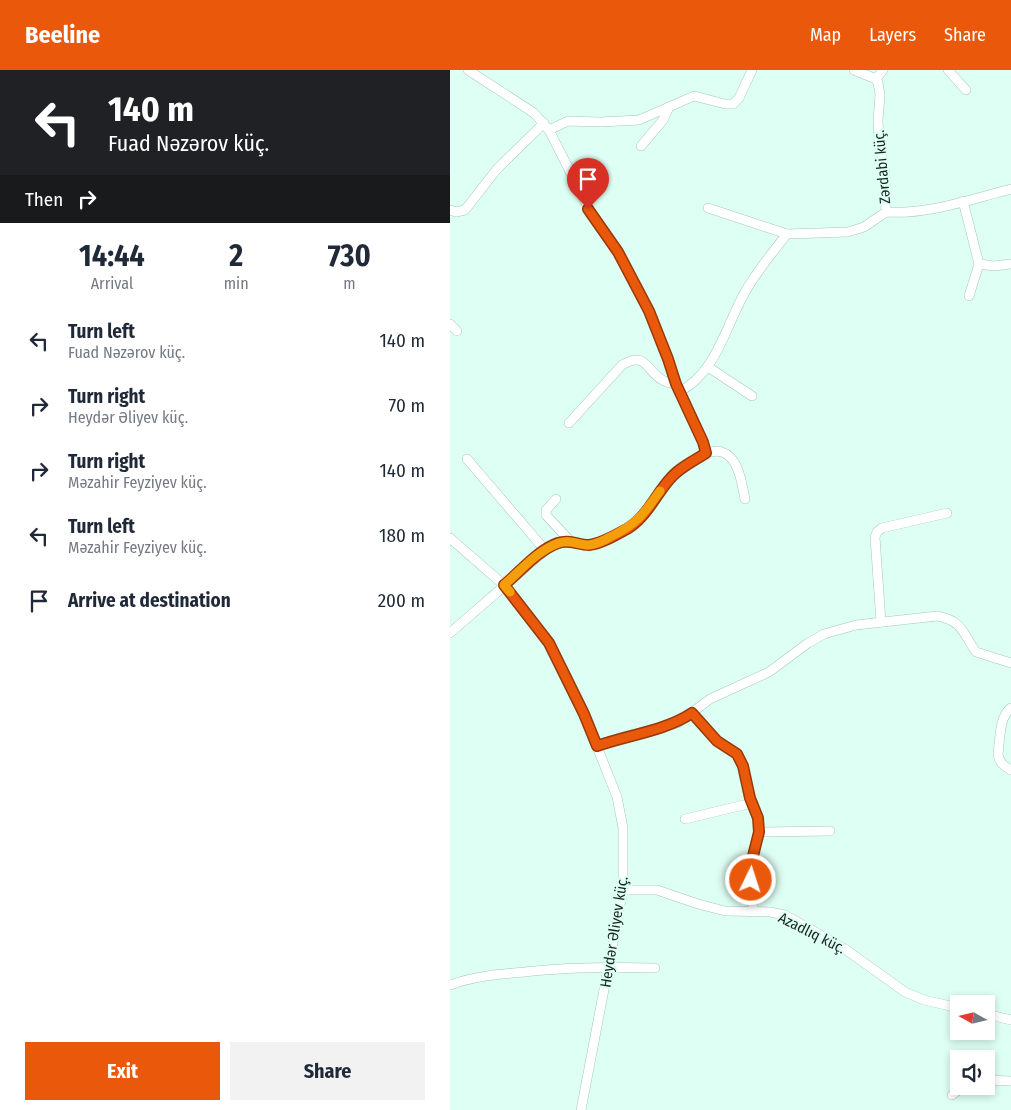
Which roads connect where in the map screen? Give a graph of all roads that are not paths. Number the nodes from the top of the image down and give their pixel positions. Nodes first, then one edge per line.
1 (468, 70) edge
2 (752, 70) edge
3 (854, 70) edge
4 (884, 70) edge
5 (948, 70) edge
6 (876, 79) junction
7 (966, 90) dead end
8 (669, 108) junction
9 (547, 127) junction
10 (641, 146) dead end
11 (1011, 189) edge
12 (963, 201) junction
13 (708, 208) dead end
14 (450, 210) edge
15 (886, 212) junction
16 (787, 234) junction
17 (979, 264) junction
18 (1011, 264) edge
19 (969, 296) dead end
20 (708, 367) junction
21 (678, 388) junction
22 (752, 396) dead end
23 (569, 423) dead end
24 (706, 453) junction
25 (467, 459) dead end
26 (556, 499) dead end
27 (745, 499) dead end
28 (947, 513) dead end
29 (450, 538) edge
30 (571, 542) junction
31 (545, 550) junction
32 (504, 585) junction
33 (881, 622) junction
34 (450, 633) edge
35 (1011, 663) edge
36 (1011, 708) edge
37 (692, 713) junction
38 (597, 746) junction
39 (1011, 770) edge
40 (752, 803) junction
41 (685, 819) dead end
42 (830, 831) dead end
43 (759, 832) junction
44 (623, 890) junction
45 (753, 912) junction
46 (609, 967) junction
47 (654, 968) dead end
48 (450, 985) edge
49 (950, 1006) edge
50 (995, 1016) edge
51 (1011, 1020) edge
52 (995, 1080) edge
53 (1011, 1081) edge
54 (584, 1109) edge

1 - 9 street
2 - 8 street
3 - 6 street
4 - 6 street
5 - 7 street
6 - 15 street, Zərdabi küç.
8 - 9 street
8 - 10 street
9 - 14 street
9 - 21 street
11 - 12 street, Zərdabi küç.
12 - 15 street, Zərdabi küç.
12 - 17 street
13 - 16 street
15 - 16 street
16 - 20 street
17 - 18 street
17 - 19 street
20 - 21 street
20 - 22 street
21 - 23 street
21 - 24 street
24 - 27 street
24 - 30 street
25 - 31 street
26 - 30 street
28 - 33 street
29 - 32 street, Heydər Əliyev küç.
30 - 31 street
31 - 32 street
32 - 34 street
32 - 38 street, Heydər Əliyev küç.
33 - 35 street
33 - 37 street
36 - 39 street
37 - 38 street
37 - 40 street
38 - 44 street, Heydər Əliyev küç.
40 - 41 street
40 - 43 street
42 - 43 street
43 - 45 street
44 - 45 street, Azadlıq küç.
44 - 46 street, Heydər Əliyev küç.
45 - 49 street, Azadlıq küç.
46 - 47 street
46 - 48 street
46 - 54 street, Heydər Əliyev küç.
50 - 51 street
52 - 53 street

